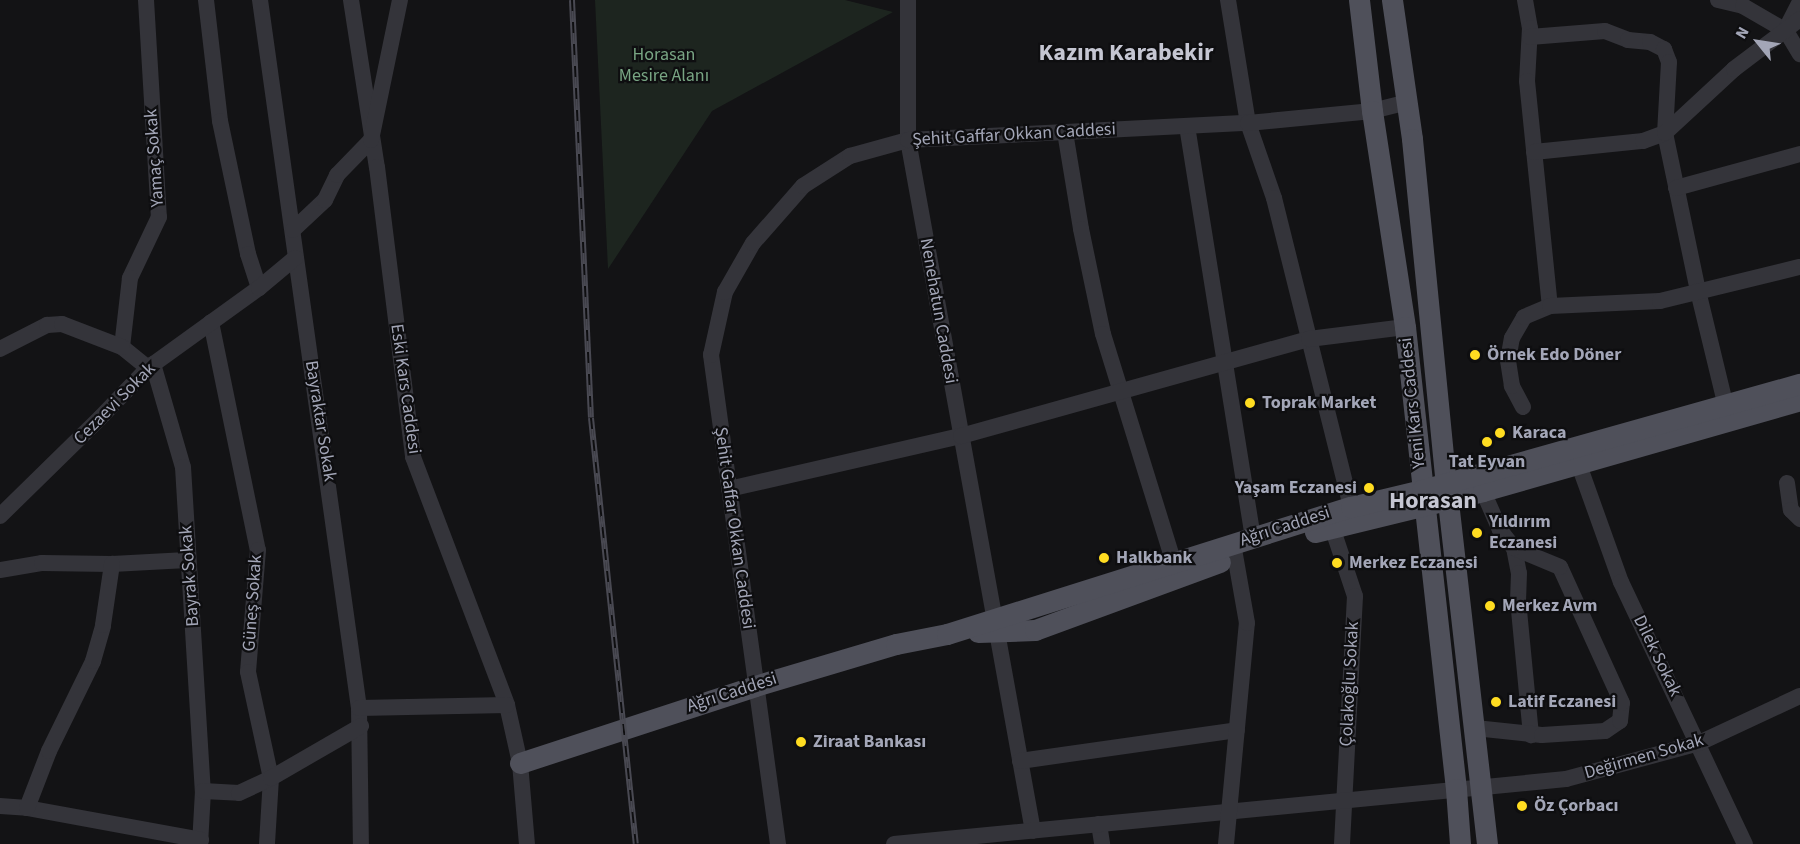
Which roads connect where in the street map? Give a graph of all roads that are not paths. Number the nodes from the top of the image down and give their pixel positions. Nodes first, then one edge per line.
1 (147, 0) edge
2 (206, 0) edge
3 (260, 0) edge
4 (351, 0) edge
5 (400, 0) edge
6 (908, 0) edge
7 (1228, 0) edge
8 (1359, 0) edge
9 (1392, 0) edge
10 (1525, 0) edge
11 (1718, 0) edge
12 (1800, 2) edge
13 (1742, 3) edge
14 (1800, 19) edge
15 (1786, 31) junction
16 (1530, 37) junction
17 (1800, 54) edge
18 (1405, 103) junction
19 (1372, 111) junction
20 (1248, 123) junction
21 (1187, 126) junction
22 (1065, 132) junction
23 (1665, 133) junction
24 (371, 140) junction
25 (908, 140) junction
26 (1534, 152) junction
27 (1800, 154) edge
28 (1676, 188) junction
29 (293, 230) junction
30 (295, 258) junction
31 (1800, 267) edge
32 (259, 288) junction
33 (1698, 291) junction
34 (1550, 306) junction
35 (212, 322) junction
36 (1406, 327) junction
37 (1309, 339) junction
38 (122, 347) junction
39 (0, 349) edge
40 (1225, 363) junction
41 (151, 366) junction
42 (1800, 384) edge
43 (1120, 392) junction
44 (1800, 400) edge
45 (1523, 407) dead end
46 (1727, 412) junction
47 (961, 436) junction
48 (1579, 465) junction
49 (1787, 483) dead end
50 (729, 489) junction
51 (1483, 491) junction
52 (1447, 492) junction
53 (1423, 498) junction
54 (1352, 507) junction
55 (0, 516) edge
56 (1800, 519) edge
57 (1332, 527) junction
58 (1241, 546) junction
59 (1514, 548) junction
60 (187, 560) junction
61 (1174, 563) junction
62 (112, 564) junction
63 (0, 570) edge
64 (997, 625) junction
65 (755, 686) junction
66 (1800, 696) edge
67 (507, 705) junction
68 (359, 708) junction
69 (361, 726) junction
70 (1475, 728) junction
71 (1237, 730) junction
72 (1531, 735) junction
73 (1699, 743) junction
74 (520, 762) junction
75 (1020, 762) junction
76 (271, 778) junction
77 (1480, 788) junction
78 (1456, 789) junction
79 (203, 791) junction
80 (1343, 799) junction
81 (0, 806) edge
82 (27, 808) junction
83 (1228, 812) junction
84 (1099, 825) junction
85 (1032, 831) junction
86 (201, 842) edge
87 (938, 842) edge
88 (267, 844) edge
89 (361, 844) edge
90 (527, 844) edge
91 (778, 844) edge
92 (894, 844) edge
93 (1102, 844) edge
94 (1226, 844) edge
95 (1342, 844) edge
96 (1460, 844) edge
97 (1487, 844) edge
98 (1745, 844) edge

1 - 38 street, Yamaç Sokak
2 - 32 street
3 - 29 street, Bayraktar Sokak
4 - 24 street, Eski Kars Caddesi
5 - 24 street
6 - 25 street, Nenehatun Caddesi
7 - 20 street
8 - 19 main road, Yeni Kars Caddesi
9 - 18 main road, Yeni Kars Caddesi
10 - 16 street
11 - 13 street
12 - 15 street
13 - 15 street
14 - 15 street
15 - 17 street
15 - 23 street
16 - 23 street
16 - 26 street
18 - 19 street, Şehit Gaffar Okkan Caddesi
18 - 52 main road, Yeni Kars Caddesi
19 - 20 street, Şehit Gaffar Okkan Caddesi
19 - 36 main road, Yeni Kars Caddesi
20 - 21 street, Şehit Gaffar Okkan Caddesi
20 - 37 street
21 - 22 street, Şehit Gaffar Okkan Caddesi
21 - 40 street
22 - 25 street, Şehit Gaffar Okkan Caddesi
22 - 43 street
23 - 26 street
23 - 28 street
24 - 29 street
24 - 67 street, Eski Kars Caddesi
25 - 47 street, Nenehatun Caddesi
25 - 50 street, Şehit Gaffar Okkan Caddesi
26 - 34 street
27 - 28 street
28 - 33 street
29 - 30 street, Bayraktar Sokak
30 - 32 street, Cezaevi Sokak
30 - 68 street, Bayraktar Sokak
31 - 33 street
32 - 35 street, Cezaevi Sokak
33 - 34 street
33 - 46 street
34 - 45 street
35 - 41 street, Cezaevi Sokak
35 - 76 street, Güneş Sokak
36 - 37 street
36 - 53 main road, Yeni Kars Caddesi
37 - 40 street
37 - 54 street
38 - 39 street
38 - 41 street
40 - 43 street
40 - 58 street
41 - 55 street, Cezaevi Sokak
41 - 60 street, Bayrak Sokak
42 - 46 main road, Ağrı Caddesi
43 - 47 street
43 - 61 street
44 - 46 main road, Ağrı Caddesi
46 - 48 main road, Ağrı Caddesi
46 - 52 main road, Ağrı Caddesi
47 - 50 street
47 - 64 street, Nenehatun Caddesi
48 - 51 main road, Ağrı Caddesi
48 - 73 street, Dilek Sokak
49 - 56 street
50 - 65 street, Şehit Gaffar Okkan Caddesi
51 - 52 main road, Ağrı Caddesi
51 - 59 street
52 - 53 main road, Ağrı Caddesi
52 - 70 main road, Yeni Kars Caddesi
53 - 54 main road, Ağrı Caddesi
53 - 57 main road, Ağrı Caddesi
53 - 78 main road, Yeni Kars Caddesi
54 - 58 main road, Ağrı Caddesi
57 - 58 main road, Ağrı Caddesi
57 - 80 street, Çolakoğlu Sokak
58 - 61 main road, Ağrı Caddesi
58 - 64 main road, Ağrı Caddesi
58 - 71 street
59 - 72 street
59 - 72 street
60 - 62 street
60 - 79 street, Bayrak Sokak
61 - 64 main road, Ağrı Caddesi
62 - 63 street
62 - 82 street
64 - 65 main road, Ağrı Caddesi
64 - 75 street, Nenehatun Caddesi
65 - 74 main road, Ağrı Caddesi
65 - 91 street, Şehit Gaffar Okkan Caddesi
66 - 73 street, Değirmen Sokak
67 - 68 street
67 - 74 street, Eski Kars Caddesi
68 - 69 street, Bayraktar Sokak
69 - 76 street
69 - 89 street, Bayraktar Sokak
70 - 72 street
70 - 77 main road, Yeni Kars Caddesi
71 - 75 street
71 - 83 street
73 - 77 street, Değirmen Sokak
73 - 98 street, Dilek Sokak
74 - 90 street, Eski Kars Caddesi
75 - 85 street, Nenehatun Caddesi
76 - 79 street
76 - 88 street, Güneş Sokak
77 - 78 street, Değirmen Sokak
77 - 97 main road, Yeni Kars Caddesi
78 - 80 street, Değirmen Sokak
78 - 96 main road, Yeni Kars Caddesi
79 - 86 street, Bayrak Sokak
80 - 83 street, Değirmen Sokak
80 - 95 street, Çolakoğlu Sokak
81 - 82 street
82 - 86 street
83 - 84 street, Değirmen Sokak
83 - 94 street
84 - 85 street, Değirmen Sokak
84 - 93 street
85 - 87 street, Değirmen Sokak
87 - 92 street, Değirmen Sokak

